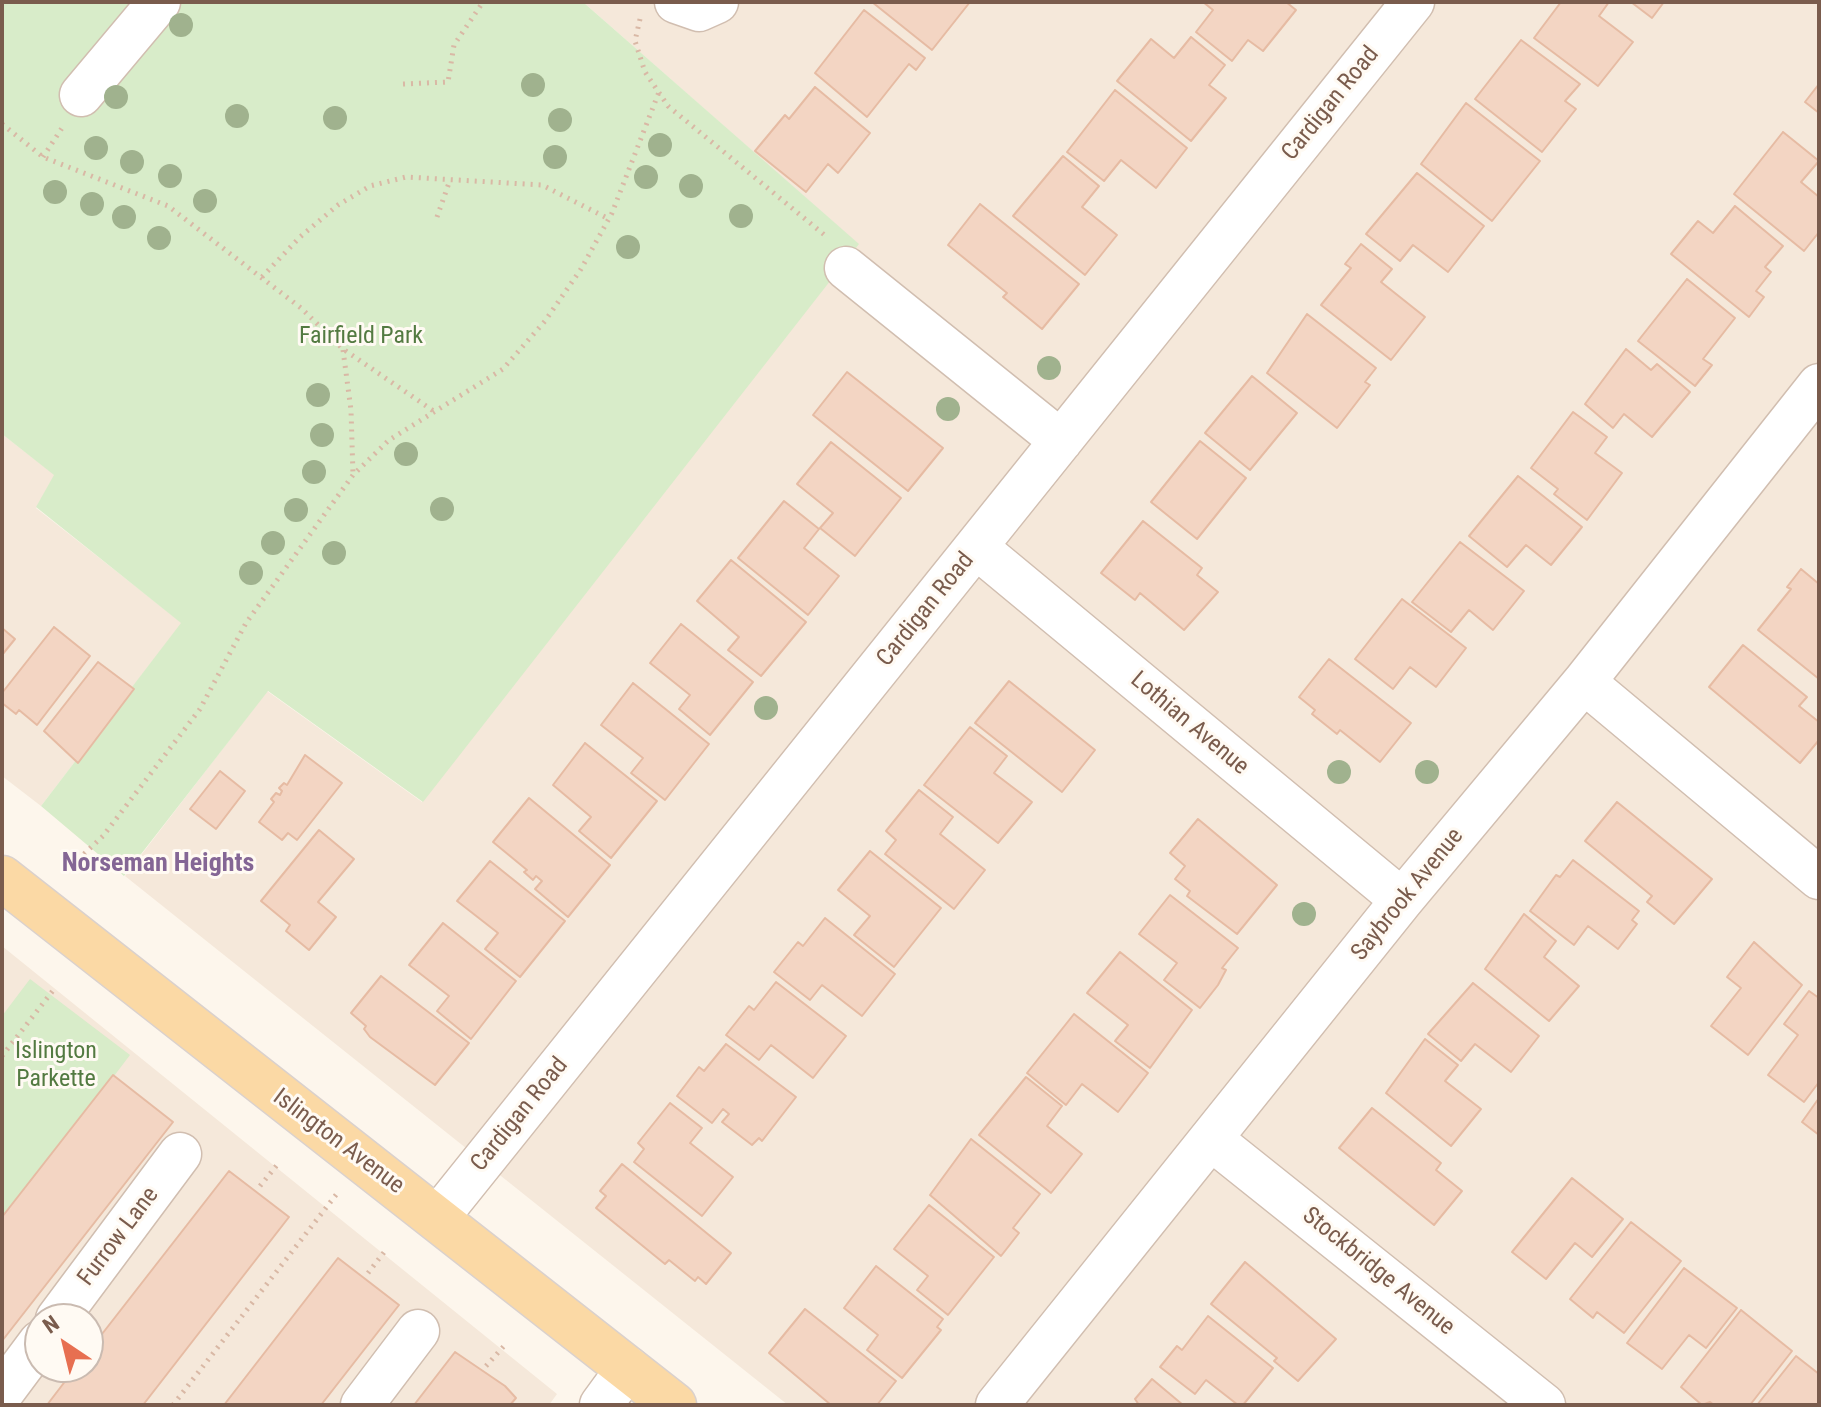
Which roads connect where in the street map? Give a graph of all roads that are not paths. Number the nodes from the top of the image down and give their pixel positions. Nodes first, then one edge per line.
1 (159, 2) edge
2 (717, 2) edge
3 (1413, 2) edge
4 (658, 8) edge
5 (81, 95) dead end
6 (846, 268) road end
7 (1819, 385) edge
8 (1061, 441) junction
9 (976, 547) junction
10 (1584, 682) junction
11 (2, 878) edge
12 (1819, 878) edge
13 (1402, 900) junction
14 (1211, 1139) junction
15 (180, 1154) dead end
16 (438, 1217) junction
17 (69, 1303) edge
18 (418, 1331) dead end
19 (24, 1363) edge
20 (628, 1368) junction
21 (2, 1393) edge
22 (362, 1405) edge
23 (601, 1405) edge
24 (674, 1405) edge
25 (997, 1405) edge
26 (1544, 1405) edge

1 - 5 street
2 - 4 street
3 - 8 street, Cardigan Road
6 - 8 street
7 - 10 street, Saybrook Avenue
8 - 9 street, Cardigan Road
9 - 13 street, Lothian Avenue
9 - 16 street, Cardigan Road
10 - 12 street
10 - 13 street, Saybrook Avenue
11 - 16 main road, Islington Avenue
13 - 14 street, Saybrook Avenue
14 - 25 street, Saybrook Avenue
14 - 26 street, Stockbridge Avenue
15 - 17 street, Furrow Lane
16 - 20 main road, Islington Avenue
18 - 22 street
19 - 21 street
20 - 23 street
20 - 24 main road, Islington Avenue

